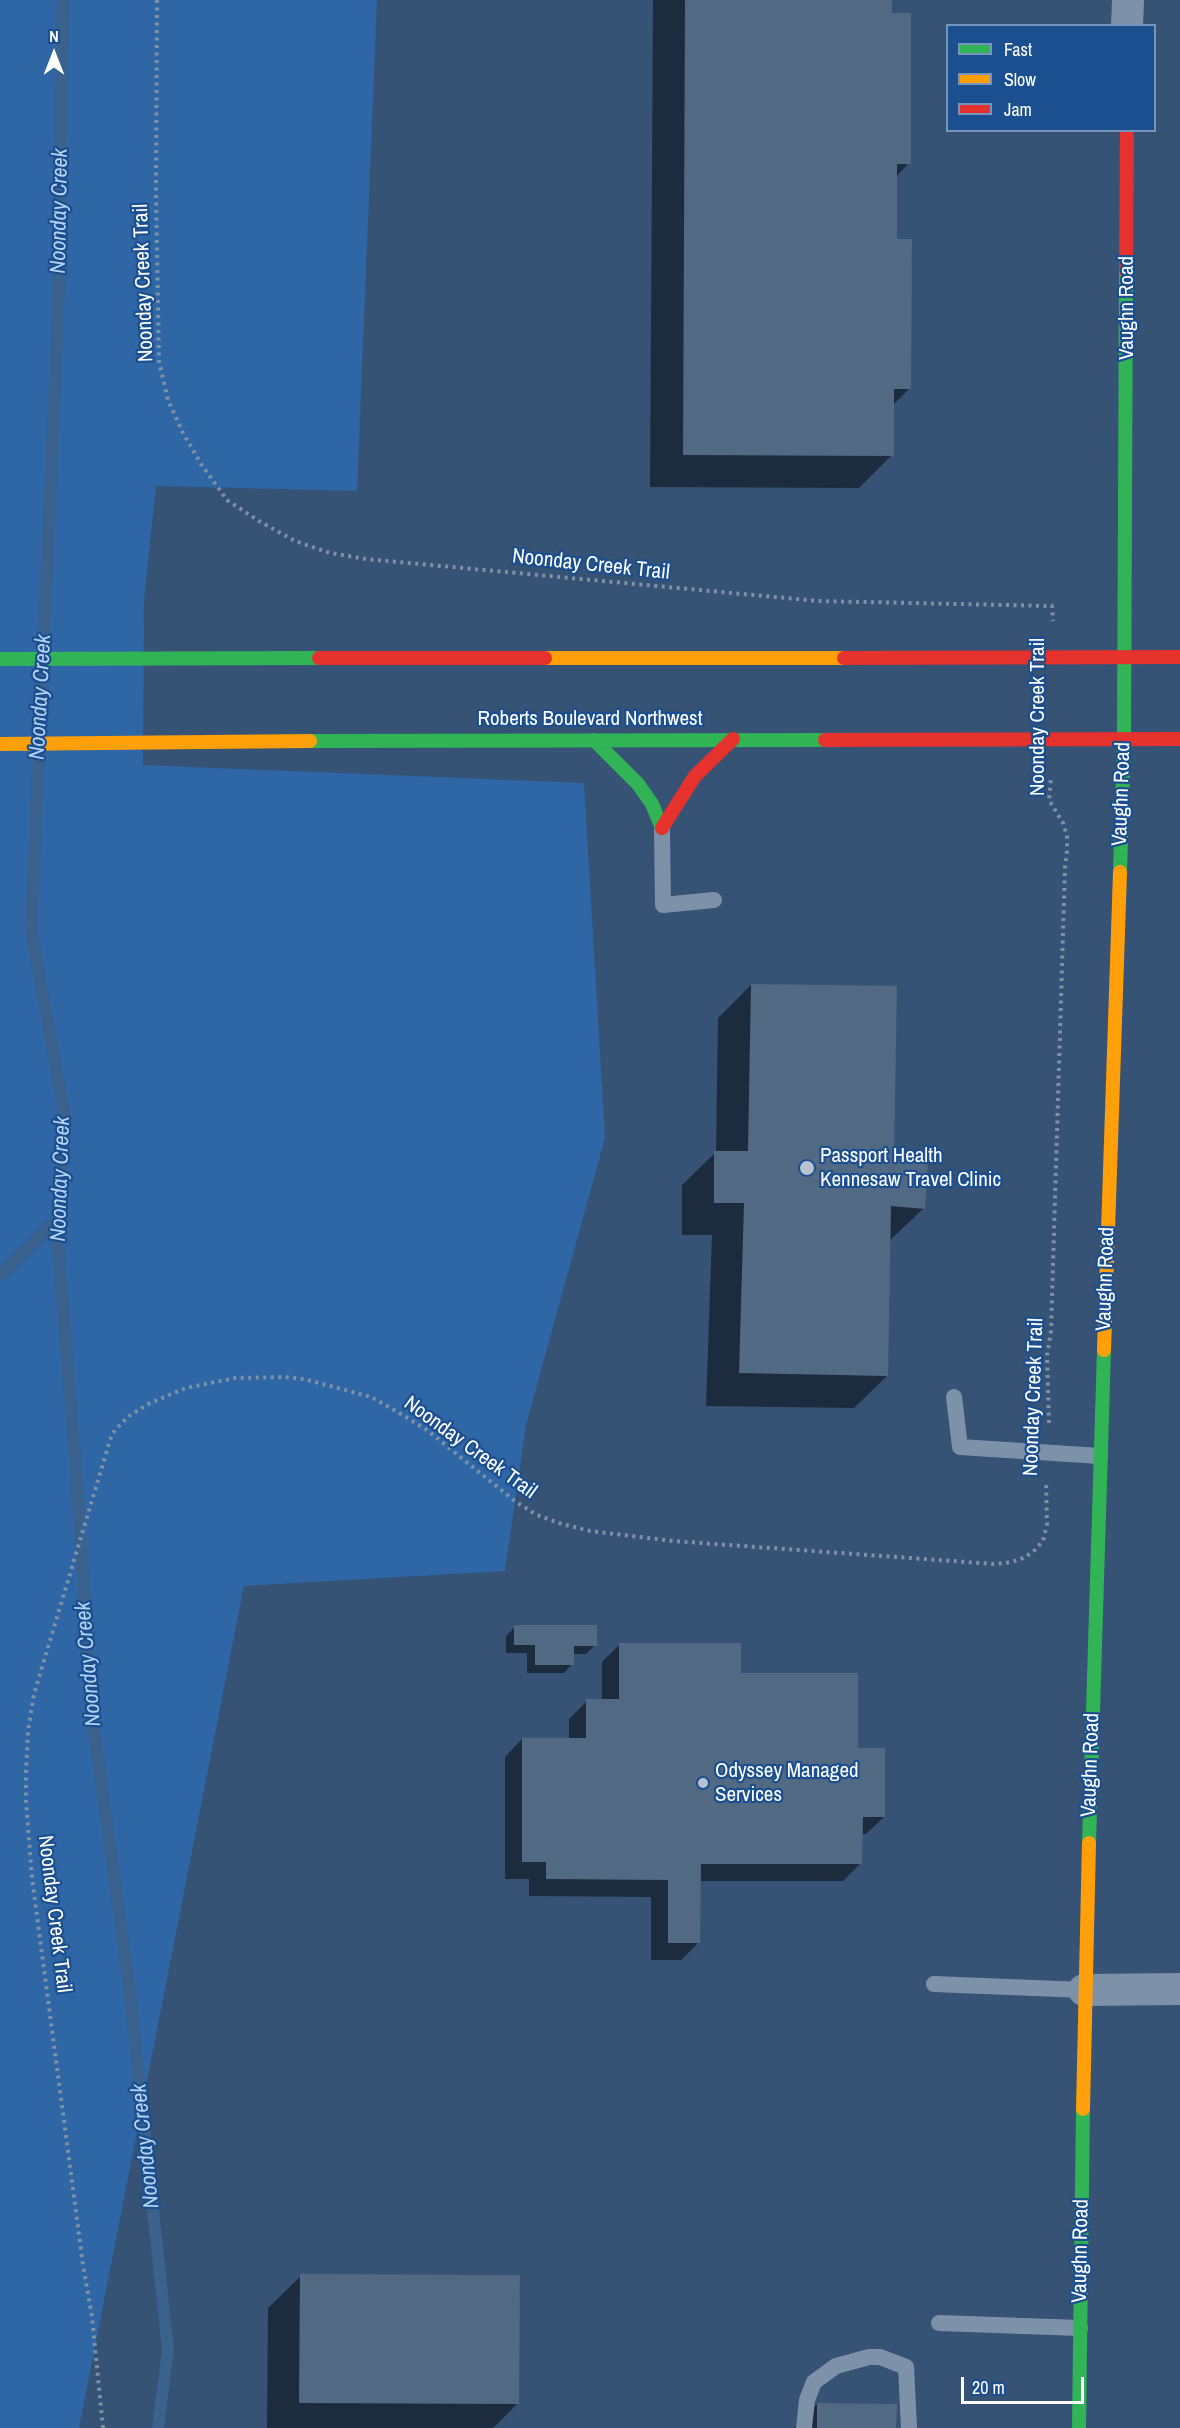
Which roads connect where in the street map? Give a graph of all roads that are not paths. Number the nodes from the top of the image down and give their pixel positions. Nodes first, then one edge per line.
1 (1128, 0) edge
2 (1127, 24) edge
3 (1127, 132) edge
4 (1126, 656) junction
5 (1180, 657) edge
6 (0, 659) edge
7 (733, 739) junction
8 (1124, 739) junction
9 (1180, 739) edge
10 (594, 740) junction
11 (0, 744) edge
12 (662, 828) junction
13 (714, 900) dead end
14 (954, 1397) dead end
15 (1100, 1456) junction
16 (934, 1984) dead end
17 (1180, 1989) edge
18 (1084, 1990) junction
19 (939, 2323) dead end
20 (1080, 2328) junction
21 (804, 2428) edge
22 (909, 2428) edge
23 (1078, 2428) edge

1 - 2 street
3 - 4 street, Vaughn Road
4 - 5 street
4 - 6 street
4 - 8 street, Vaughn Road
7 - 8 street, Roberts Boulevard Northwest
7 - 10 street, Roberts Boulevard Northwest
7 - 12 street
8 - 9 street, Roberts Boulevard Northwest
8 - 15 street, Vaughn Road
10 - 11 street, Roberts Boulevard Northwest
10 - 12 street
12 - 13 lane
14 - 15 lane
15 - 18 street, Vaughn Road
16 - 18 lane
17 - 18 street
18 - 20 street, Vaughn Road
19 - 20 lane
20 - 23 street, Vaughn Road
21 - 22 lane

